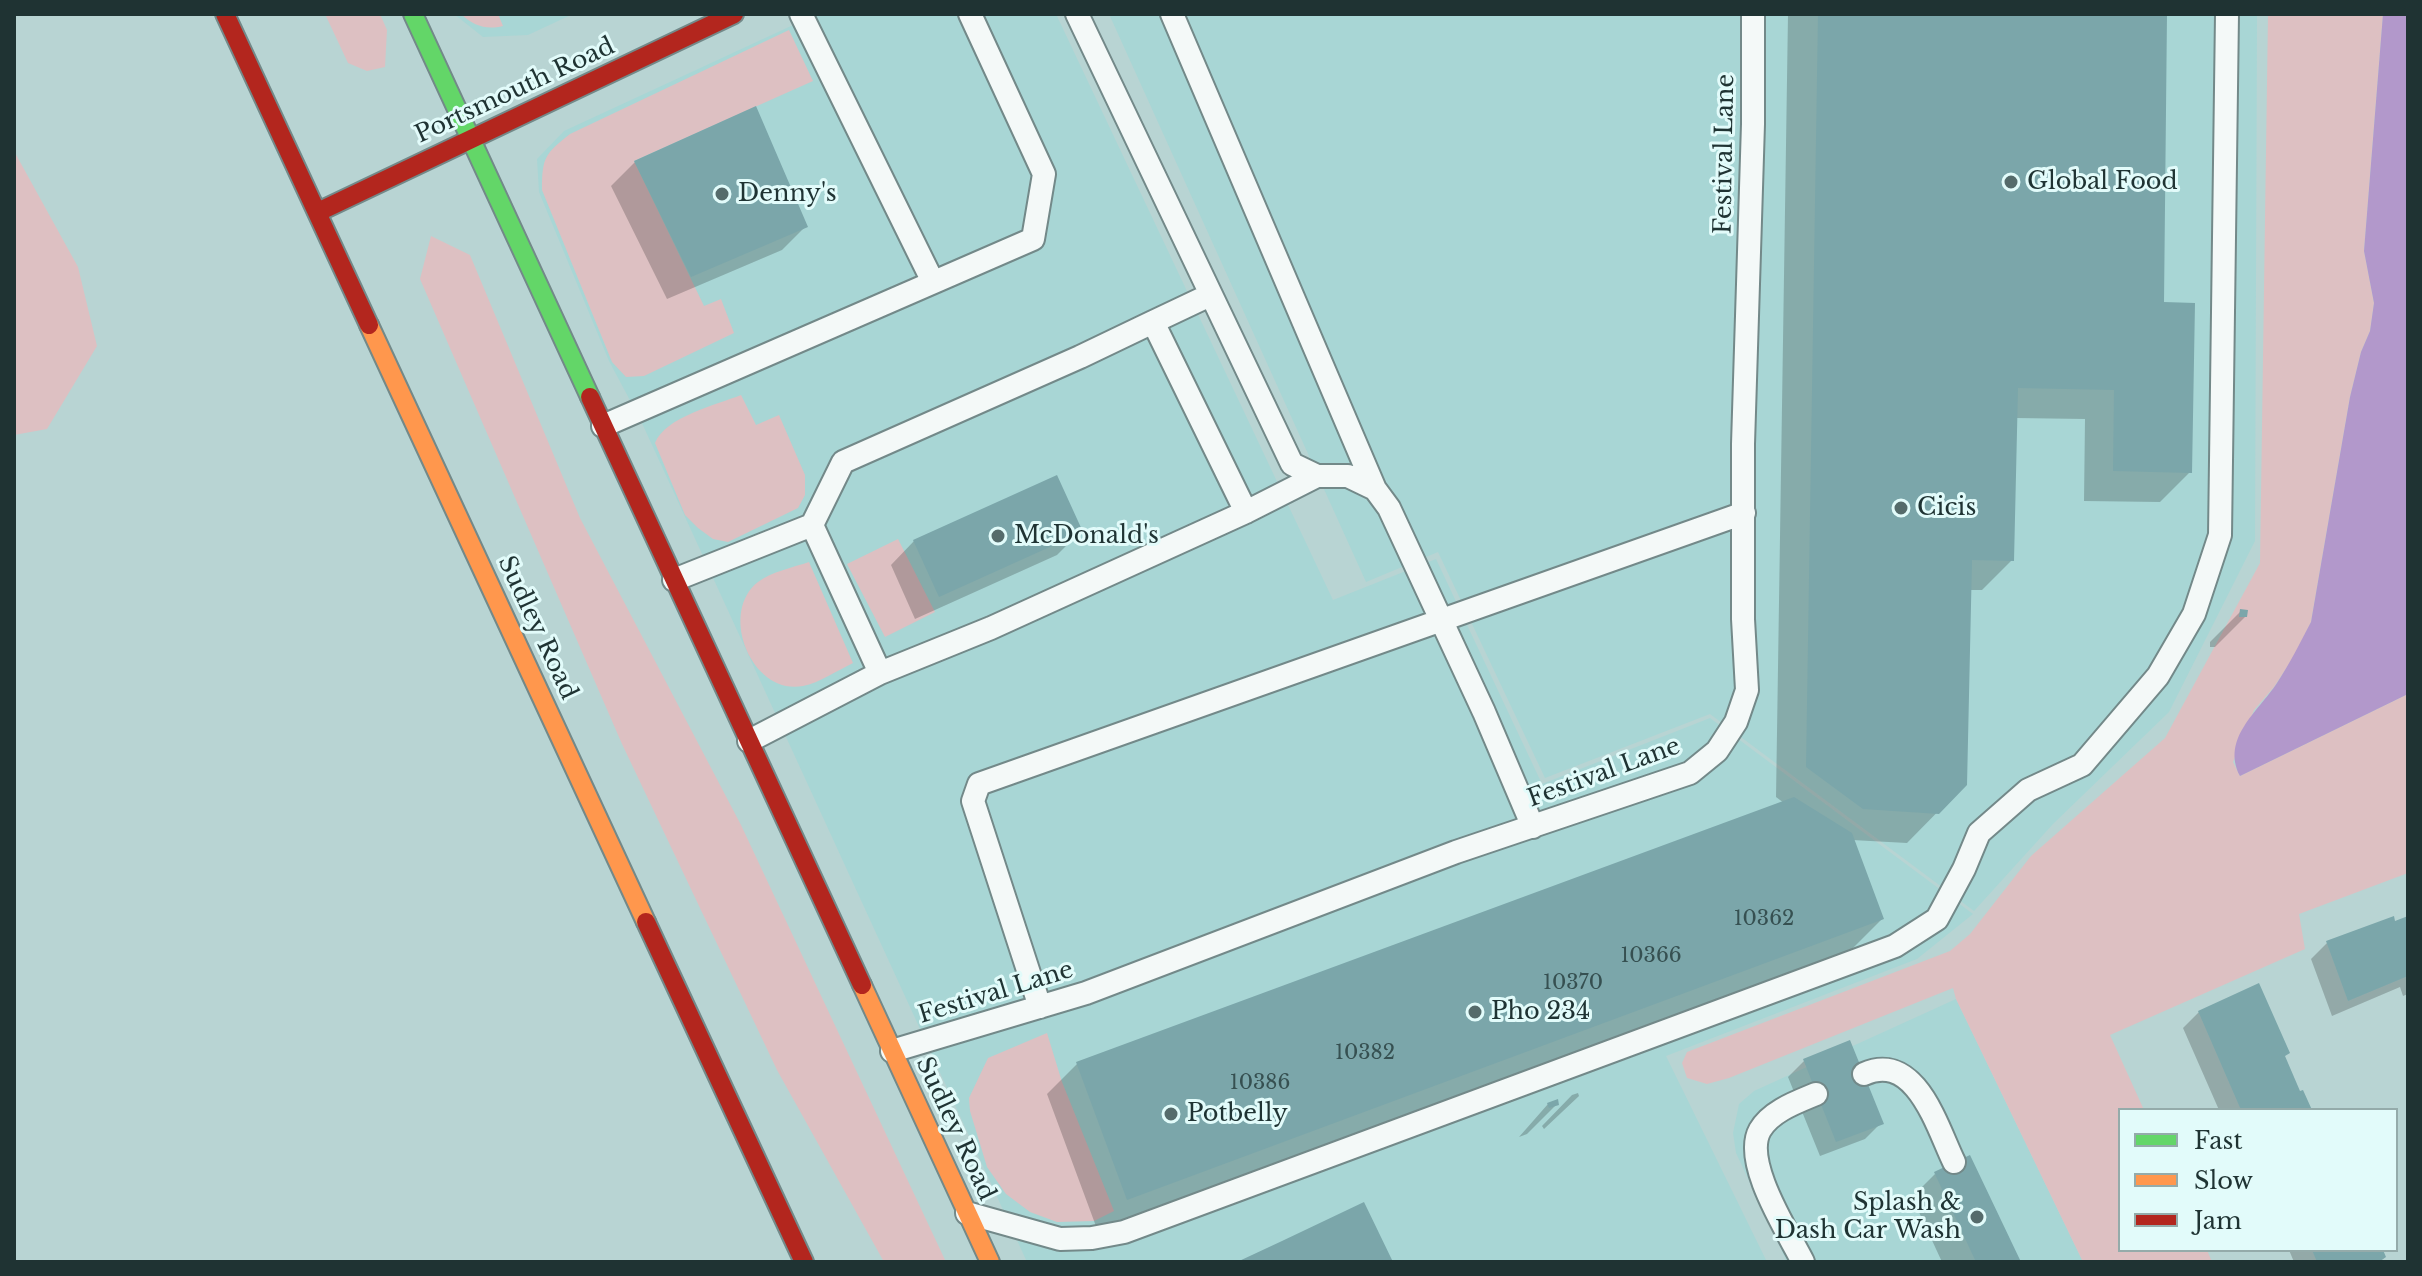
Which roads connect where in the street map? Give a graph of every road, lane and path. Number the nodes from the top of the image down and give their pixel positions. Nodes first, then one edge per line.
1 (225, 14) edge
2 (413, 14) edge
3 (734, 14) edge
4 (801, 14) edge
5 (970, 14) edge
6 (1077, 14) edge
7 (1172, 14) edge
8 (1753, 14) edge
9 (2227, 14) edge
10 (471, 139) junction
11 (318, 212) junction
12 (933, 282) junction
13 (1210, 295) junction
14 (1153, 322) junction
15 (603, 426) junction
16 (1317, 476) junction
17 (1375, 489) junction
18 (1246, 512) junction
19 (1744, 513) junction
20 (812, 525) junction
21 (674, 580) junction
22 (1441, 622) junction
23 (880, 673) junction
24 (749, 741) junction
25 (1533, 827) junction
26 (1040, 1007) junction
27 (892, 1051) junction
28 (1864, 1074) dead end
29 (1816, 1094) dead end
30 (1954, 1162) dead end
31 (967, 1213) junction
32 (804, 1262) edge
33 (990, 1262) edge
34 (1803, 1262) edge

1 - 11 main road, Sudley Road
2 - 10 main road, Sudley Road
3 - 10 main road, Portsmouth Road
4 - 12 lane
5 - 12 lane
6 - 13 lane
7 - 17 lane
8 - 19 lane, Festival Lane
9 - 31 lane
10 - 11 main road, Portsmouth Road
10 - 15 main road, Sudley Road
11 - 32 main road, Sudley Road
12 - 15 lane
13 - 14 lane
13 - 16 lane
14 - 18 lane
14 - 20 lane
15 - 21 main road, Sudley Road
16 - 17 lane
16 - 18 lane
17 - 22 lane
18 - 23 lane
19 - 22 lane
19 - 25 lane, Festival Lane
20 - 21 lane
20 - 23 lane
21 - 24 main road, Sudley Road
22 - 25 lane
22 - 26 lane
23 - 24 lane
24 - 27 main road, Sudley Road
25 - 26 lane, Festival Lane
26 - 27 lane, Festival Lane
27 - 31 main road, Sudley Road
28 - 30 lane
29 - 34 lane
31 - 33 main road, Sudley Road

